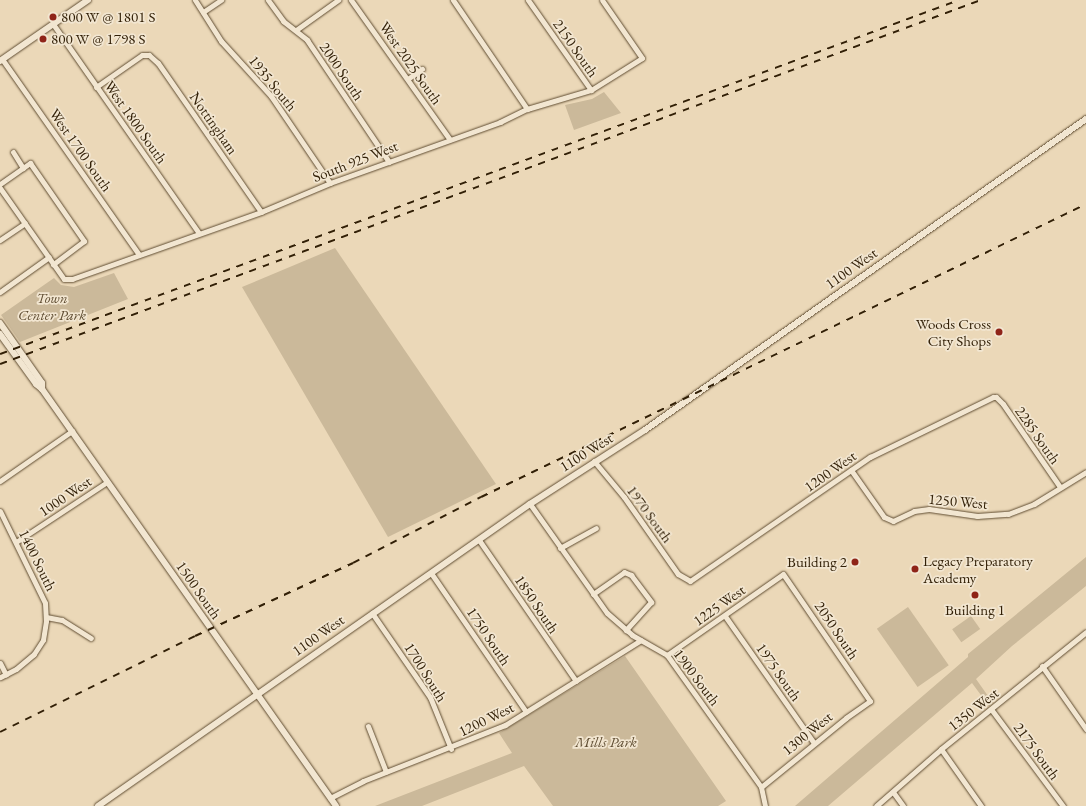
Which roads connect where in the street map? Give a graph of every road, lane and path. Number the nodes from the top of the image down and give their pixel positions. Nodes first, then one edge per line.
1 (88, 0) edge
2 (195, 0) edge
3 (221, 0) edge
4 (268, 0) edge
5 (338, 0) edge
6 (351, 0) edge
7 (453, 0) edge
8 (528, 0) edge
9 (602, 0) edge
10 (203, 12) junction
11 (54, 24) junction
12 (296, 30) junction
13 (1, 60) edge
14 (422, 69) dead end
15 (409, 78) junction
16 (96, 87) junction
17 (591, 90) junction
18 (527, 109) junction
19 (1086, 119) edge
20 (450, 140) junction
21 (13, 152) dead end
22 (388, 162) junction
23 (23, 168) junction
24 (330, 183) junction
25 (0, 184) edge
26 (0, 188) edge
27 (260, 212) junction
28 (25, 223) junction
29 (199, 233) junction
30 (0, 240) edge
31 (139, 255) junction
32 (49, 257) junction
33 (53, 264) junction
34 (0, 292) edge
35 (0, 323) edge
36 (0, 334) edge
37 (42, 389) junction
38 (996, 397) joint
39 (72, 431) junction
40 (594, 461) junction
41 (851, 470) junction
42 (1086, 472) edge
43 (0, 481) edge
44 (107, 482) junction
45 (1060, 487) junction
46 (530, 504) junction
47 (0, 511) edge
48 (596, 528) dead end
49 (479, 540) junction
50 (16, 542) junction
51 (560, 548) junction
52 (431, 573) junction
53 (783, 574) joint
54 (687, 580) joint
55 (593, 594) junction
56 (372, 613) junction
57 (725, 616) junction
58 (46, 619) junction
59 (626, 630) junction
60 (1086, 632) edge
61 (91, 638) dead end
62 (641, 640) junction
63 (667, 655) junction
64 (0, 663) edge
65 (1042, 666) junction
66 (6, 675) junction
67 (0, 677) edge
68 (576, 681) junction
69 (257, 694) junction
70 (870, 701) joint
71 (991, 709) junction
72 (526, 712) junction
73 (368, 726) dead end
74 (1086, 729) edge
75 (814, 743) junction
76 (451, 749) junction
77 (940, 749) junction
78 (386, 772) junction
79 (761, 787) junction
80 (893, 792) junction
81 (330, 798) junction
82 (103, 805) edge
83 (336, 806) edge
84 (765, 806) edge
85 (876, 806) edge
86 (903, 806) edge
87 (981, 806) edge
88 (1063, 806) edge

1 - 11 street
2 - 10 street, 1935 South
3 - 10 street
4 - 12 street, 2000 South
5 - 12 street
6 - 15 street, West 2025 South
7 - 18 street
8 - 17 street, 2150 South
9 - 17 street, South 925 West
10 - 24 street, 1935 South
11 - 13 street
11 - 16 street, West 1800 South
12 - 22 street, 2000 South
13 - 31 street, West 1700 South
14 - 15 street
15 - 20 street, West 2025 South
16 - 27 street, Nottingham
16 - 29 street, West 1800 South
17 - 18 street, South 925 West
18 - 20 street, South 925 West
19 - 40 street, 1100 West
20 - 22 street, South 925 West
21 - 23 street
22 - 24 street, South 925 West
23 - 25 street
23 - 33 street
24 - 27 street, South 925 West
26 - 28 street
27 - 29 street, South 925 West
28 - 30 street
28 - 32 street
29 - 31 street, South 925 West
31 - 33 street, South 925 West
32 - 33 street
32 - 34 street
35 - 37 street, 1500 South
36 - 37 street, 1500 South
37 - 39 street, 1500 South
38 - 41 street, 1200 West
38 - 45 street, 2285 South
39 - 43 street
39 - 44 street, 1500 South
40 - 46 street, 1100 West
40 - 54 street, 1970 South
41 - 45 street, 1250 West
41 - 54 street, 1200 West
42 - 45 street, 1250 West
44 - 50 street, 1000 West
44 - 69 street, 1500 South
46 - 49 street, 1100 West
46 - 51 street, 1900 South
47 - 50 street, 1400 South
48 - 51 street
49 - 52 street, 1100 West
49 - 68 street, 1850 South
50 - 58 street, 1400 South
51 - 55 street, 1900 South
52 - 56 street, 1100 West
52 - 72 street, 1750 South
53 - 57 street, 1225 West
53 - 70 street, 2050 South
55 - 59 street, 1900 South
55 - 59 street
56 - 69 street, 1100 West
56 - 76 street, 1700 South
57 - 63 street, 1225 West
57 - 75 street, 1975 South
58 - 61 street
58 - 66 street
59 - 62 street, 1900 South
60 - 65 street, 1350 West
62 - 63 street, 1900 South
62 - 68 street, 1200 West
63 - 79 street, 1900 South
64 - 66 street
65 - 71 street, 1350 West
65 - 74 street
66 - 67 street
68 - 72 street, 1200 West
69 - 81 street, 1500 South
69 - 82 street, 1100 West
70 - 75 street, 1300 West
71 - 77 street, 1350 West
71 - 88 street, 2175 South
72 - 76 street, 1200 West
73 - 78 street
75 - 79 street, 1300 West
76 - 78 street, 1200 West
77 - 80 street, 1350 West
77 - 87 street
78 - 81 street, 1200 West
79 - 84 street, 1900 South
80 - 85 street, 1350 West
80 - 86 street
81 - 83 street, 1500 South

